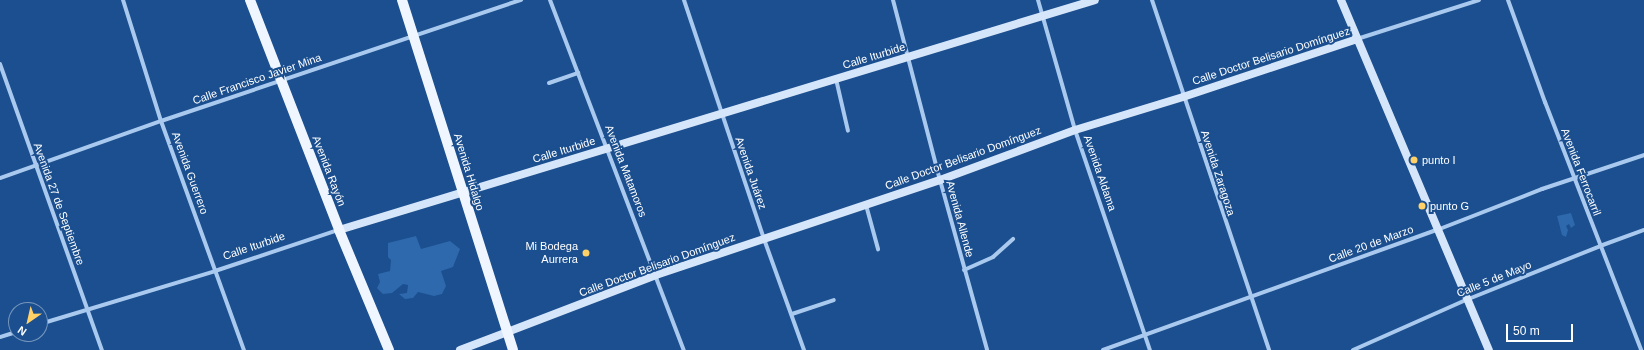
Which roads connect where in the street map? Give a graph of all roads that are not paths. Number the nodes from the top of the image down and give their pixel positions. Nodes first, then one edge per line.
1 (123, 0) edge
2 (250, 0) edge
3 (402, 0) edge
4 (521, 0) edge
5 (550, 0) edge
6 (684, 0) edge
7 (893, 0) edge
8 (1038, 0) edge
9 (1095, 0) edge
10 (1152, 0) edge
11 (1341, 0) edge
12 (1479, 0) edge
13 (1508, 0) edge
14 (1043, 16) junction
15 (414, 35) junction
16 (1357, 39) junction
17 (908, 57) junction
18 (0, 64) edge
19 (578, 73) junction
20 (836, 79) junction
21 (280, 80) junction
22 (549, 83) dead end
23 (1183, 97) junction
24 (722, 113) junction
25 (161, 121) junction
26 (1076, 130) junction
27 (848, 131) dead end
28 (608, 148) junction
29 (1644, 155) edge
30 (35, 165) junction
31 (0, 178) edge
32 (1575, 179) junction
33 (940, 180) junction
34 (462, 192) junction
35 (866, 204) junction
36 (339, 230) junction
37 (1437, 230) junction
38 (1644, 230) edge
39 (764, 239) junction
40 (1013, 239) dead end
41 (1600, 246) junction
42 (878, 249) dead end
43 (964, 270) junction
44 (215, 271) junction
45 (656, 275) junction
46 (1250, 297) junction
47 (834, 300) dead end
48 (1466, 300) junction
49 (87, 310) junction
50 (792, 314) junction
51 (48, 322) edge
52 (507, 332) junction
53 (1145, 335) junction
54 (102, 350) edge
55 (244, 350) edge
56 (389, 350) edge
57 (460, 350) edge
58 (514, 350) edge
59 (684, 350) edge
60 (804, 350) edge
61 (987, 350) edge
62 (1103, 350) edge
63 (1150, 350) edge
64 (1268, 350) edge
65 (1353, 350) edge
66 (1489, 350) edge
67 (1641, 350) edge

1 - 25 street, Avenida Guerrero
2 - 21 main road, Avenida Rayón
3 - 15 main road, Avenida Hidalgo
4 - 15 street, Calle Francisco Javier Mina
5 - 19 street, Avenida Matamoros
6 - 24 street, Avenida Juárez
7 - 17 street, Avenida Allende
8 - 14 street, Avenida Aldama
9 - 14 street, Calle Iturbide
10 - 23 street, Avenida Zaragoza
11 - 16 street
12 - 16 street, Calle Doctor Belisario Domínguez
13 - 32 street, Avenida Ferrocarril
14 - 17 street, Calle Iturbide
14 - 26 street, Avenida Aldama
15 - 21 street, Calle Francisco Javier Mina
15 - 34 main road, Avenida Hidalgo
16 - 23 street, Calle Doctor Belisario Domínguez
16 - 37 street
17 - 20 street, Calle Iturbide
17 - 33 street, Avenida Allende
18 - 30 street, Avenida 27 de Septiembre
19 - 22 street
19 - 28 street, Avenida Matamoros
20 - 24 street, Calle Iturbide
20 - 27 street
21 - 25 street, Calle Francisco Javier Mina
21 - 36 main road, Avenida Rayón
23 - 26 street, Calle Doctor Belisario Domínguez
23 - 46 street, Avenida Zaragoza
24 - 28 street, Calle Iturbide
24 - 39 street, Avenida Juárez
25 - 30 street, Calle Francisco Javier Mina
25 - 44 street, Avenida Guerrero
26 - 33 street, Calle Doctor Belisario Domínguez
26 - 53 street, Avenida Aldama
28 - 34 street, Calle Iturbide
28 - 45 street, Avenida Matamoros
29 - 32 street, Calle 20 de Marzo
30 - 31 street, Calle Francisco Javier Mina
30 - 49 street, Avenida 27 de Septiembre
32 - 37 street, Calle 20 de Marzo
32 - 41 street, Avenida Ferrocarril
33 - 35 street, Calle Doctor Belisario Domínguez
33 - 43 street, Avenida Allende
34 - 36 street, Calle Iturbide
34 - 52 main road, Avenida Hidalgo
35 - 39 street, Calle Doctor Belisario Domínguez
35 - 42 street
36 - 44 street, Calle Iturbide
36 - 56 main road, Avenida Rayón
37 - 46 street, Calle 20 de Marzo
37 - 48 street
38 - 41 street, Calle 5 de Mayo
39 - 45 street, Calle Doctor Belisario Domínguez
39 - 50 street, Avenida Juárez
40 - 43 street
41 - 48 street, Calle 5 de Mayo
41 - 67 street, Avenida Ferrocarril
43 - 61 street, Avenida Allende
44 - 49 street, Calle Iturbide
44 - 55 street, Avenida Guerrero
45 - 52 street, Calle Doctor Belisario Domínguez
45 - 59 street, Avenida Matamoros
46 - 53 street, Calle 20 de Marzo
46 - 64 street, Avenida Zaragoza
47 - 50 street
48 - 65 street, Calle 5 de Mayo
48 - 66 street
49 - 51 street, Calle Iturbide
49 - 54 street, Avenida 27 de Septiembre
50 - 60 street, Avenida Juárez
52 - 57 street, Calle Doctor Belisario Domínguez
52 - 58 main road, Avenida Hidalgo
53 - 62 street, Calle 20 de Marzo
53 - 63 street, Avenida Aldama

